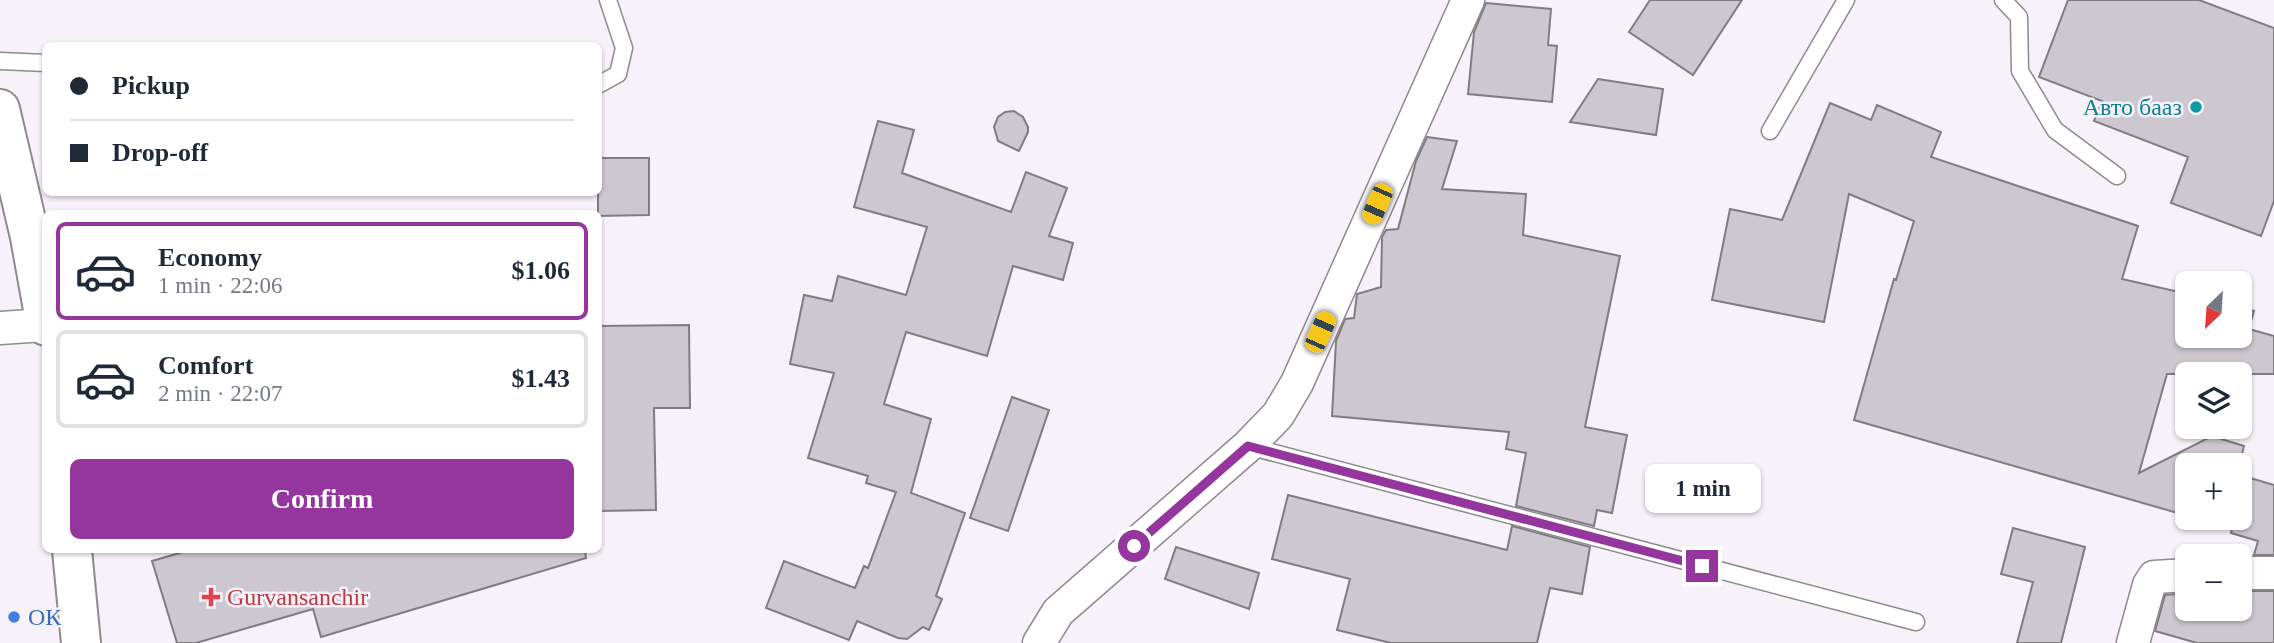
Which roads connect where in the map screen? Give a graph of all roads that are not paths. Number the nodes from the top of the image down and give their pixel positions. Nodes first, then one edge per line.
1 (608, 0) edge
2 (1468, 0) edge
3 (1846, 0) edge
4 (2003, 0) edge
5 (0, 61) edge
6 (42, 63) edge
7 (602, 83) edge
8 (0, 109) edge
9 (1770, 131) dead end
10 (2118, 176) dead end
11 (42, 308) edge
12 (42, 326) edge
13 (0, 328) edge
14 (1248, 446) junction
15 (72, 553) edge
16 (2252, 573) edge
17 (2274, 573) edge
18 (2175, 576) edge
19 (1916, 622) dead end
20 (81, 643) edge
21 (1039, 643) edge
22 (2133, 643) edge

1 - 7 lane
2 - 14 street
3 - 9 lane
4 - 10 lane
5 - 6 lane
8 - 11 main road
12 - 13 street
14 - 19 lane
14 - 21 street
15 - 20 main road
16 - 17 street
18 - 22 street

